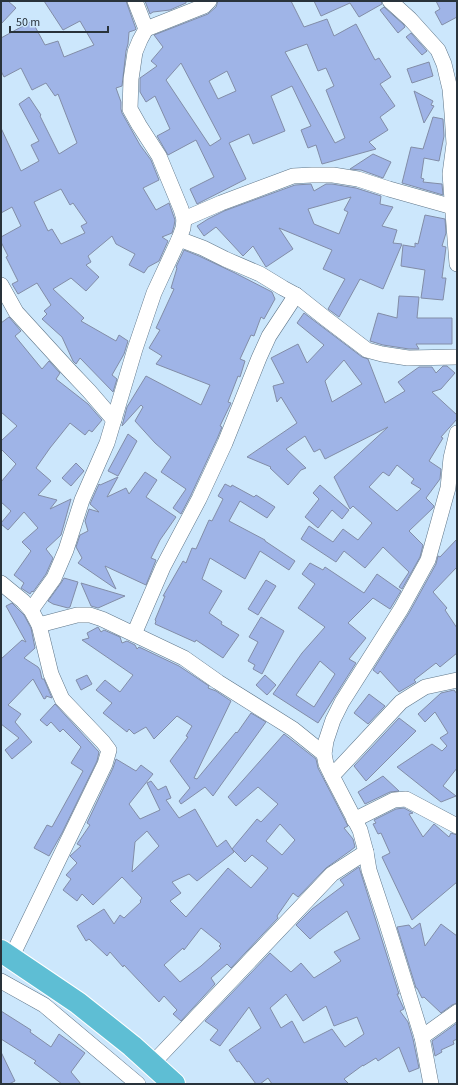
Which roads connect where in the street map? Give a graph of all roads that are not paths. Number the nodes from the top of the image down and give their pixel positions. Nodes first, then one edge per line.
1 (135, 1) edge
2 (210, 1) edge
3 (390, 1) edge
4 (146, 30) junction
5 (453, 207) junction
6 (184, 219) junction
7 (179, 239) junction
8 (457, 264) edge
9 (1, 285) edge
10 (296, 295) junction
11 (457, 357) edge
12 (114, 420) junction
13 (457, 433) edge
14 (1, 583) edge
15 (31, 610) junction
16 (39, 625) junction
17 (134, 634) junction
18 (457, 680) edge
19 (324, 754) junction
20 (332, 776) junction
21 (354, 820) junction
22 (457, 826) edge
23 (366, 852) junction
24 (6, 955) edge
25 (1, 981) edge
26 (457, 1012) edge
27 (422, 1038) junction
28 (152, 1064) junction
29 (138, 1084) edge
30 (174, 1084) edge
31 (431, 1084) edge

1 - 4 street
2 - 4 street
3 - 5 street
4 - 6 street
5 - 6 street
5 - 8 street
6 - 7 street
7 - 10 street
7 - 12 street
9 - 12 street
10 - 11 street
10 - 17 street
12 - 15 street
13 - 19 street
14 - 15 street
15 - 16 street
16 - 17 street
16 - 24 street
17 - 19 street
18 - 20 street
19 - 20 street
20 - 21 street
21 - 22 street
21 - 23 street
23 - 27 street
23 - 28 street
24 - 28 highway
25 - 29 street
26 - 27 street
27 - 31 street
28 - 30 highway

